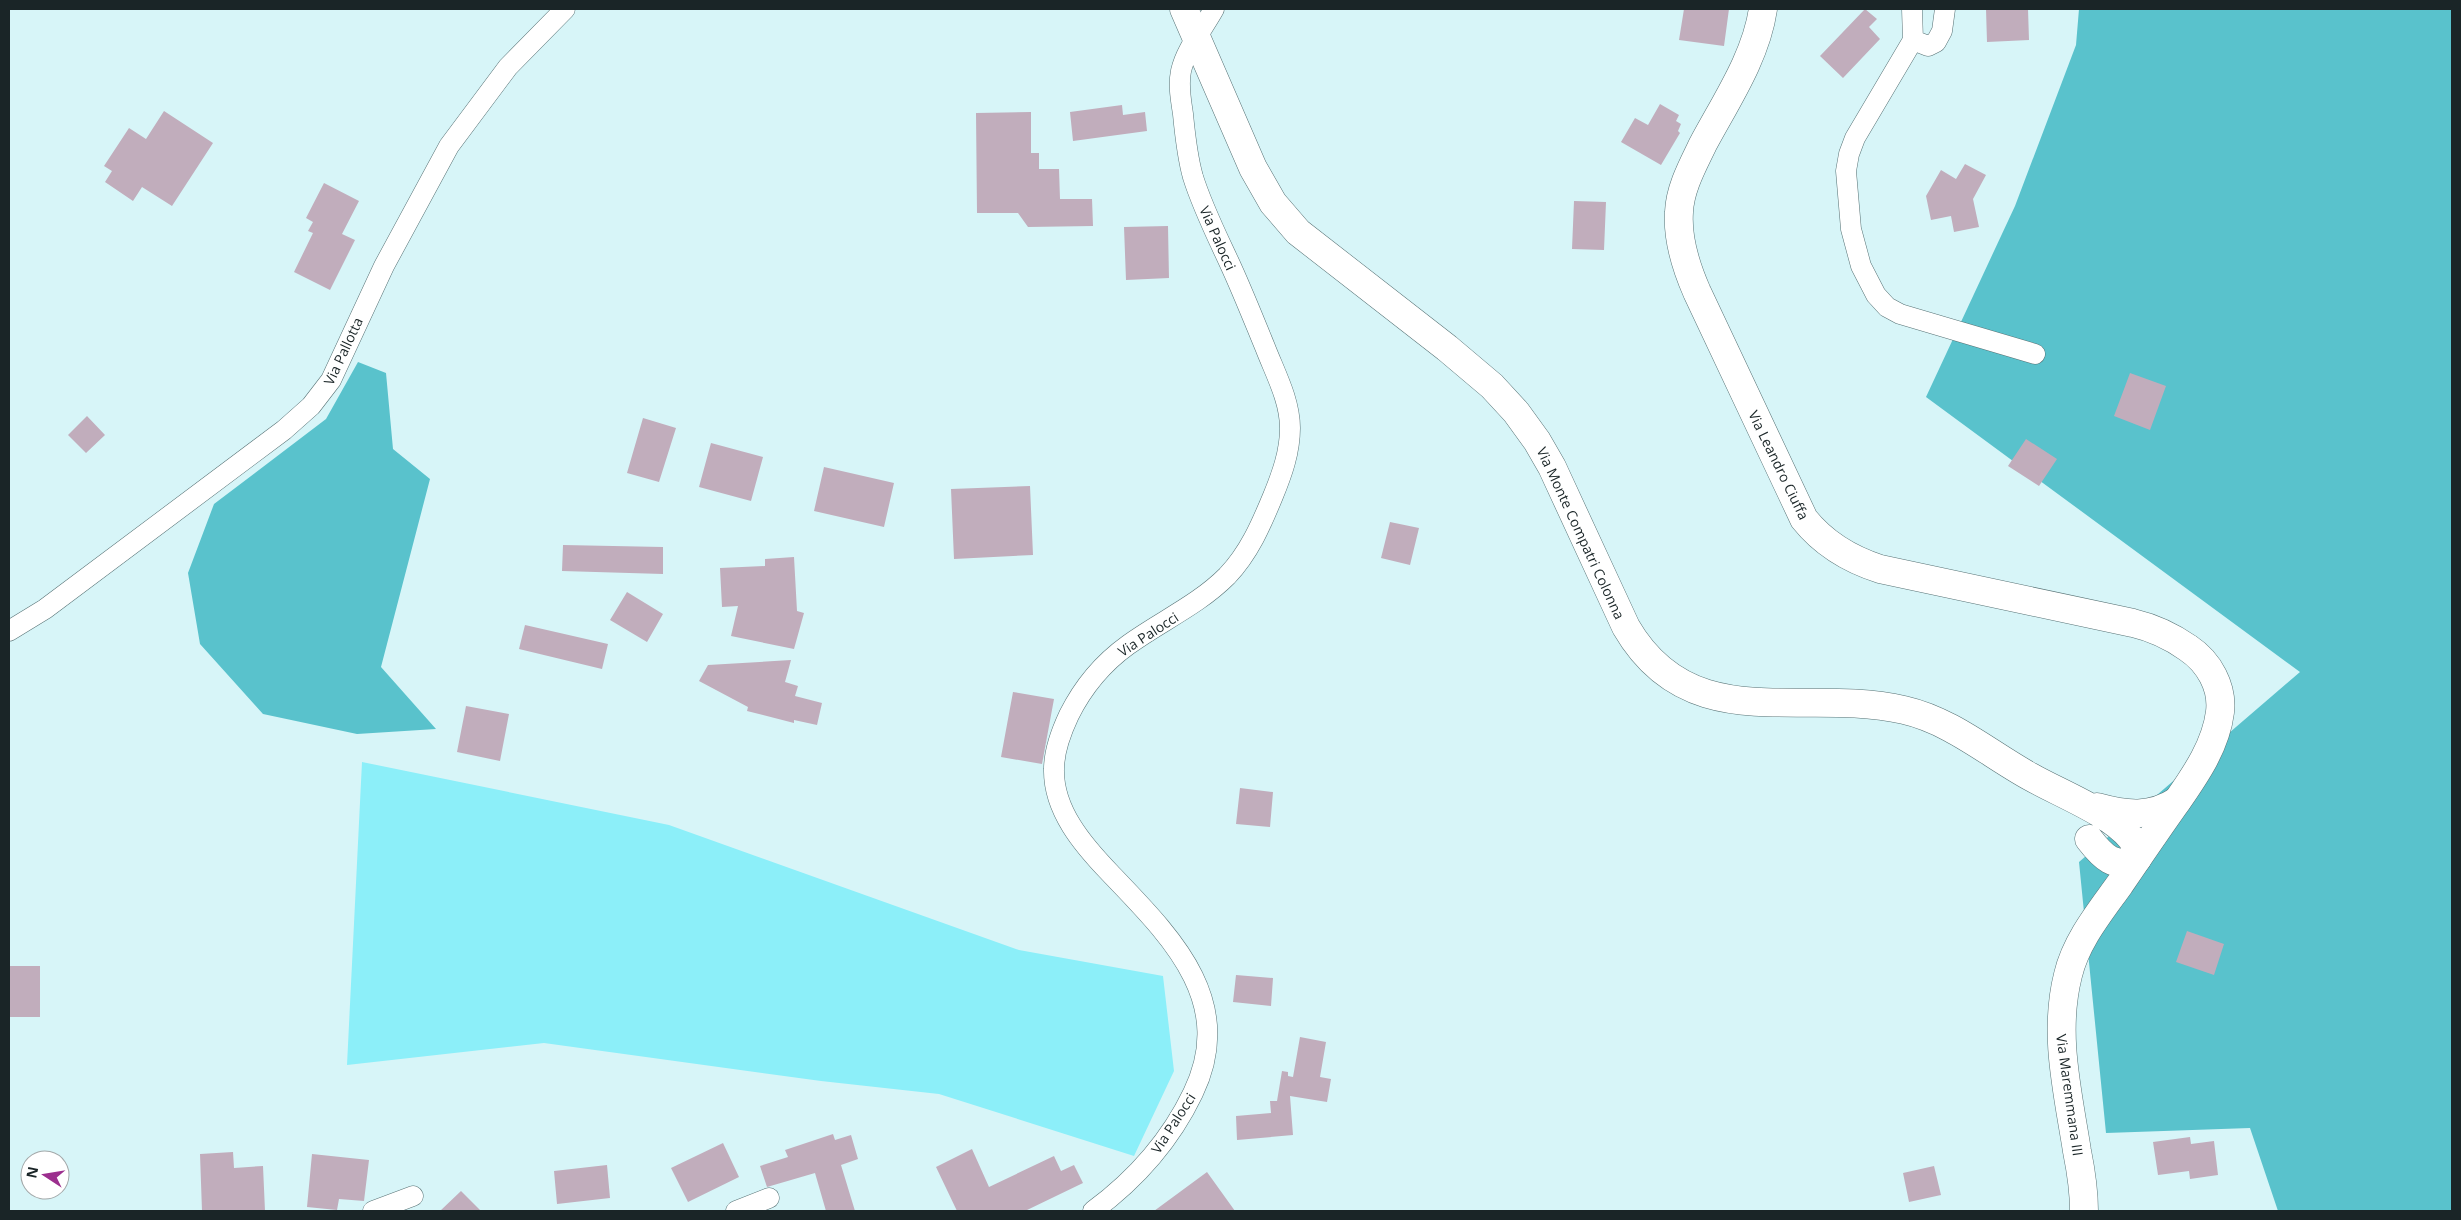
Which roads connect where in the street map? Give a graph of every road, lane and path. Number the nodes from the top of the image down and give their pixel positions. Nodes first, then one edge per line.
1 (566, 9) edge
2 (1184, 9) edge
3 (1214, 9) edge
4 (1763, 9) edge
5 (1912, 9) edge
6 (1946, 9) edge
7 (1197, 38) junction
8 (1913, 40) junction
9 (2035, 354) dead end
10 (9, 631) edge
11 (2030, 777) junction
12 (2074, 799) junction
13 (2177, 801) junction
14 (2090, 839) junction
15 (2137, 859) junction
16 (2098, 914) junction
17 (413, 1196) dead end
18 (769, 1198) dead end
19 (373, 1211) edge
20 (736, 1211) edge
21 (1093, 1211) edge
22 (2084, 1211) edge

1 - 10 street, Via Pallotta
2 - 7 street, Via Monte Compatri Colonna
3 - 7 street, Via Palocci
4 - 13 street, Via Leandro Ciuffa
5 - 8 street
6 - 8 street
7 - 11 street, Via Monte Compatri Colonna
7 - 21 street, Via Palocci
8 - 9 street
11 - 12 street, Via Monte Compatri Colonna
11 - 14 street, Via Monte Compatri Colonna
12 - 13 street, Via Monte Compatri Colonna
12 - 15 street, Via Monte Compatri Colonna
13 - 15 street, Via Maremmana III
14 - 15 street, Via Monte Compatri Colonna
14 - 16 street, Via Monte Compatri Colonna
15 - 16 street, Via Maremmana III
16 - 22 street, Via Maremmana III
17 - 19 street
18 - 20 street

